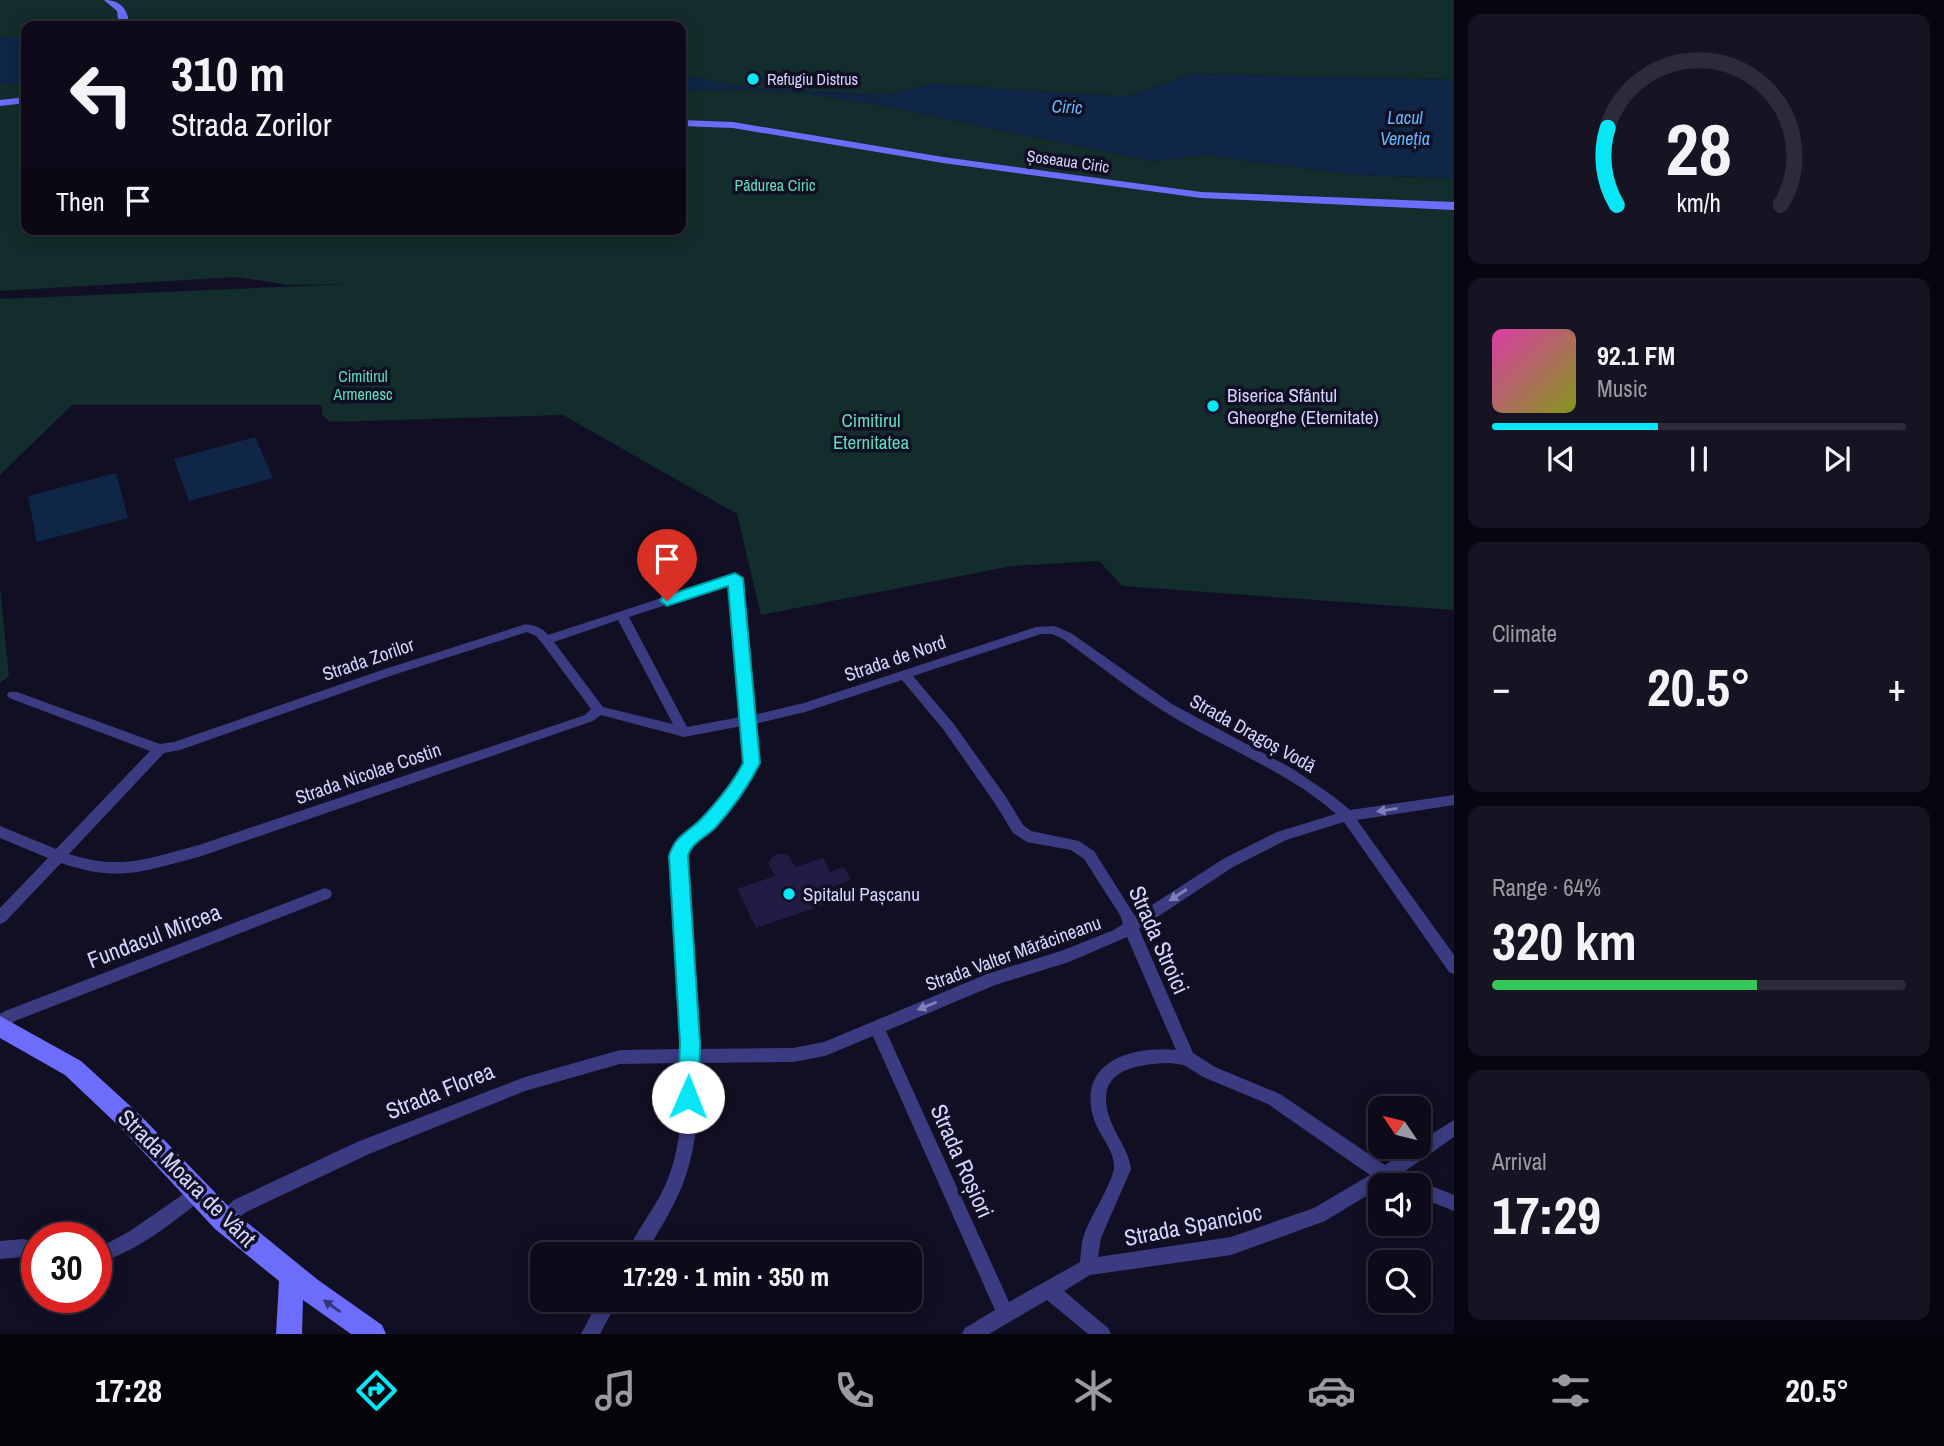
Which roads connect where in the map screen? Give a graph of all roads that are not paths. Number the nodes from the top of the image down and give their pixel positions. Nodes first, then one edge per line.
1 (109, 0) edge
2 (125, 21) edge
3 (21, 101) edge
4 (0, 103) edge
5 (686, 123) edge
6 (1454, 206) edge
7 (622, 616) junction
8 (1054, 630) joint
9 (546, 640) junction
10 (904, 674) junction
11 (13, 695) dead end
12 (599, 710) junction
13 (748, 720) junction
14 (684, 732) junction
15 (160, 749) junction
16 (1454, 800) edge
17 (1347, 816) junction
18 (0, 832) edge
19 (58, 856) junction
20 (325, 894) dead end
21 (0, 918) edge
22 (1132, 924) junction
23 (1454, 967) edge
24 (0, 1024) edge
25 (876, 1026) junction
26 (689, 1056) junction
27 (1187, 1058) junction
28 (1454, 1128) edge
29 (1382, 1173) edge
30 (1388, 1173) edge
31 (1368, 1185) edge
32 (198, 1192) junction
33 (1431, 1194) edge
34 (1454, 1203) edge
35 (223, 1220) junction
36 (642, 1242) edge
37 (21, 1248) edge
38 (112, 1249) edge
39 (0, 1250) edge
40 (1088, 1267) junction
41 (292, 1276) junction
42 (1048, 1289) junction
43 (602, 1312) edge
44 (1006, 1315) junction
45 (289, 1334) edge
46 (373, 1334) edge
47 (590, 1334) edge
48 (971, 1334) edge
49 (1102, 1334) edge

1 - 2 street
3 - 4 street
5 - 6 street, Șoseaua Ciric
7 - 9 street
7 - 13 street
7 - 14 street
8 - 10 street, Strada de Nord
8 - 17 street, Strada Dragoș Vodă
9 - 12 street
9 - 15 street, Strada Zorilor
10 - 13 street, Strada de Nord
10 - 22 street, Strada Stroici
11 - 15 street
12 - 14 street
12 - 19 street, Strada Nicolae Costin
13 - 14 street, Strada de Nord
13 - 26 street
15 - 19 street
16 -> 17 street, Strada Valter Mărăcineanu
17 -> 22 street, Strada Valter Mărăcineanu
17 - 23 street, Strada Dragoș Vodă
18 - 19 street, Strada Nicolae Costin
19 - 21 street
20 - 24 street, Fundacul Mircea
22 -> 25 street, Strada Valter Mărăcineanu
22 - 27 street, Strada Stroici
24 - 32 street, Strada Moara de Vânt
25 - 26 street, Strada Valter Mărăcineanu
25 - 44 street, Strada Roșiori
26 - 35 street, Strada Florea
26 - 36 street
27 - 29 street
27 - 40 street
28 - 30 street, Strada Spancioc
31 - 40 street, Strada Spancioc
32 - 35 street, Strada Moara de Vânt
32 - 38 street
33 - 34 street
35 - 41 street, Strada Moara de Vânt
37 - 39 street
40 - 42 street, Strada Spancioc
41 - 45 street
46 -> 41 street, Strada Moara de Vânt
42 - 44 street, Strada Spancioc
42 - 49 street
43 - 47 street
44 - 48 street, Strada Spancioc

